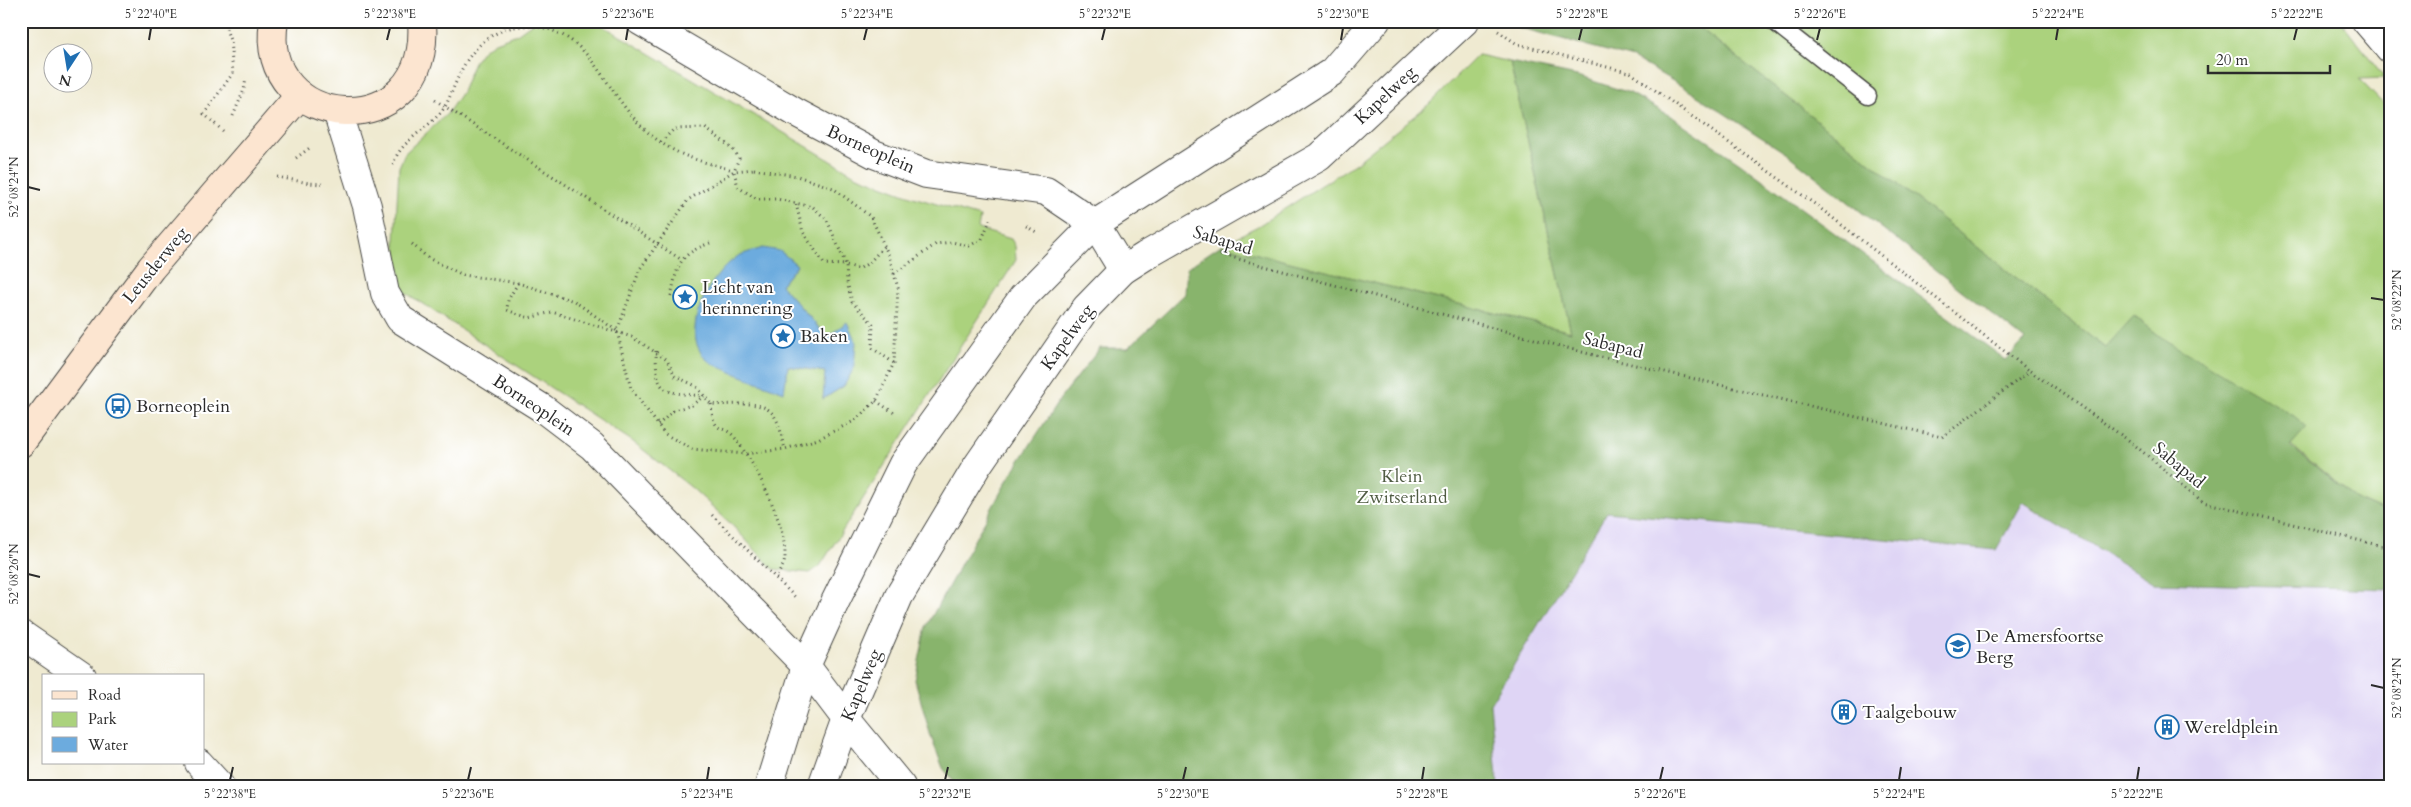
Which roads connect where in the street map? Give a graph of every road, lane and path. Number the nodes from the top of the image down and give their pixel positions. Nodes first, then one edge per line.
1 (223, 21) edge
2 (274, 21) edge
3 (422, 21) edge
4 (503, 21) edge
5 (640, 21) edge
6 (1376, 21) edge
7 (1465, 21) edge
8 (1773, 21) edge
9 (2366, 21) edge
10 (506, 29) junction
11 (1497, 30) dead end
12 (2390, 49) edge
13 (300, 95) junction
14 (1868, 96) dead end
15 (434, 99) dead end
16 (445, 106) junction
17 (337, 111) junction
18 (661, 142) junction
19 (249, 153) junction
20 (734, 170) junction
21 (359, 184) junction
22 (796, 204) junction
23 (983, 213) dead end
24 (992, 216) junction
25 (1000, 218) dead end
26 (1095, 224) junction
27 (1024, 226) dead end
28 (407, 239) dead end
29 (1174, 240) junction
30 (710, 243) dead end
31 (655, 244) junction
32 (884, 246) junction
33 (1066, 254) junction
34 (682, 260) junction
35 (846, 265) junction
36 (1123, 270) junction
37 (894, 274) junction
38 (518, 283) junction
39 (671, 296) dead end
40 (617, 331) junction
41 (656, 351) junction
42 (894, 363) junction
43 (2030, 371) junction
44 (704, 396) junction
45 (711, 404) junction
46 (658, 425) junction
47 (21, 443) edge
48 (785, 449) junction
49 (745, 454) junction
50 (2390, 548) edge
51 (776, 578) dead end
52 (21, 634) edge
53 (806, 666) junction
54 (79, 674) edge
55 (846, 719) junction
56 (200, 764) edge
57 (220, 786) edge
58 (769, 786) edge
59 (822, 786) edge
60 (901, 786) edge

1 - 19 path
2 - 13 street
3 - 17 street
4 - 10 path
5 - 26 street, Borneoplein
6 - 26 street
7 - 29 street, Kapelweg
8 - 14 lane
9 - 12 street
10 - 16 path
10 - 18 path
11 - 43 path, Sabapad
13 - 17 street
13 - 19 street, Leusderweg
15 - 16 path
16 - 21 path
16 - 31 path
17 - 21 street, Borneoplein
18 - 20 path
18 - 20 path
19 - 21 path
19 - 47 street, Leusderweg
20 - 22 path
20 - 31 path
20 - 32 path
21 - 53 street, Borneoplein
22 - 35 path
22 - 35 path
23 - 24 path
24 - 25 path
24 - 37 path
26 - 33 street
26 - 36 street, Borneoplein
27 - 33 path
28 - 38 path
29 - 36 street, Kapelweg
29 - 43 path, Sabapad
30 - 34 path
31 - 34 path
31 - 40 path
32 - 35 path
32 - 37 path
33 - 53 street
34 - 39 path
35 - 42 path
36 - 55 street, Kapelweg
37 - 42 path
38 - 40 path
38 - 40 path
40 - 41 path
40 - 46 path
41 - 44 path
41 - 44 path
42 - 48 path
43 - 50 path, Sabapad
44 - 45 path
44 - 46 path
45 - 48 path
45 - 49 path
46 - 49 path
48 - 49 path
49 - 51 path
52 - 54 street
53 - 55 street, Borneoplein
53 - 58 street
55 - 59 street, Kapelweg
55 - 60 street, Borneoplein
56 - 57 street

